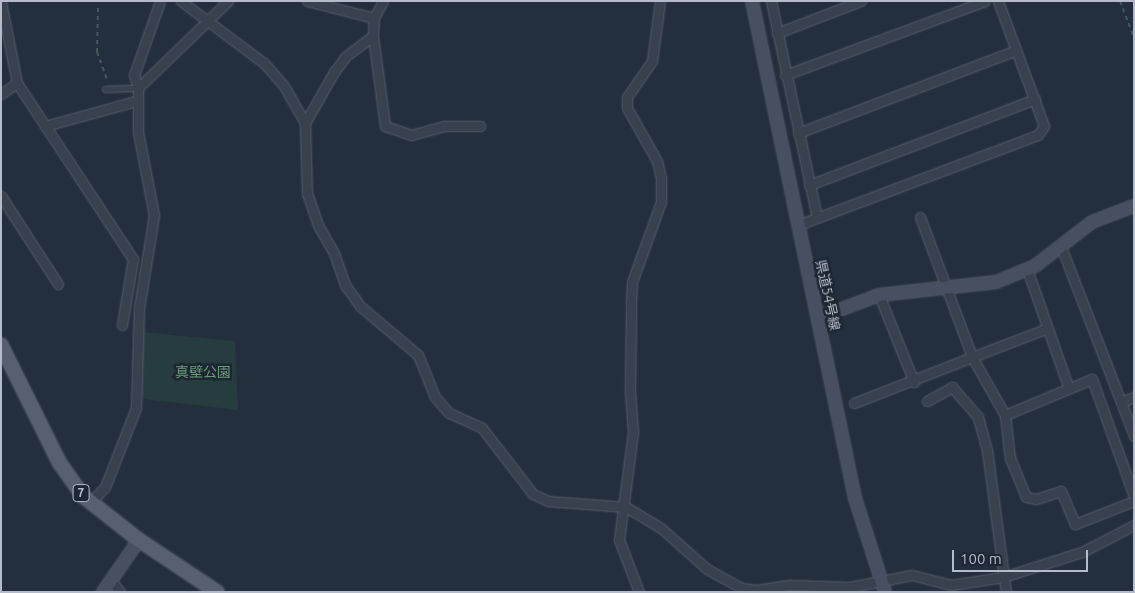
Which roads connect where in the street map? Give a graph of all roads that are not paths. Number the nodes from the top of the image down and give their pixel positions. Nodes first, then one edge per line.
1 (160, 1) edge
2 (181, 1) edge
3 (228, 1) edge
4 (307, 1) edge
5 (383, 1) edge
6 (660, 1) edge
7 (752, 1) edge
8 (771, 1) edge
9 (861, 1) edge
10 (985, 1) edge
11 (998, 1) edge
12 (1, 2) edge
13 (374, 18) junction
14 (209, 21) junction
15 (777, 32) junction
16 (373, 36) junction
17 (1016, 50) junction
18 (785, 75) junction
19 (17, 83) junction
20 (138, 88) junction
21 (107, 89) road end
22 (1, 94) edge
23 (1035, 99) junction
24 (136, 101) junction
25 (305, 123) junction
26 (45, 126) junction
27 (480, 126) dead end
28 (798, 132) junction
29 (809, 185) junction
30 (1, 196) edge
31 (1134, 206) edge
32 (920, 217) dead end
33 (817, 218) junction
34 (798, 225) junction
35 (1060, 244) junction
36 (133, 259) junction
37 (145, 262) junction
38 (1027, 269) junction
39 (58, 284) dead end
40 (946, 287) junction
41 (878, 295) junction
42 (818, 318) junction
43 (122, 324) dead end
44 (1048, 328) junction
45 (1, 345) edge
46 (972, 357) junction
47 (914, 382) junction
48 (1069, 388) junction
49 (1134, 397) edge
50 (927, 401) dead end
51 (1121, 402) junction
52 (854, 403) dead end
53 (1004, 415) junction
54 (1134, 436) edge
55 (1134, 496) edge
56 (1134, 501) edge
57 (91, 502) junction
58 (626, 508) junction
59 (1134, 525) edge
60 (139, 540) junction
61 (1003, 577) junction
62 (110, 579) junction
63 (883, 587) edge
64 (103, 592) edge
65 (120, 592) edge
66 (217, 592) edge
67 (639, 592) edge
68 (1006, 592) edge

1 - 20 street
2 - 14 street
3 - 14 street
4 - 13 street
5 - 13 street
6 - 58 street
7 - 34 main road, 県道54号線
8 - 15 street
9 - 15 street
10 - 18 street
11 - 17 street
12 - 19 street
13 - 16 street
14 - 20 street
14 - 25 street
15 - 18 street
16 - 25 street
16 - 27 street
17 - 23 street
17 - 28 street
18 - 28 street
19 - 22 street
19 - 26 street
20 - 21 lane
20 - 24 street
23 - 29 street
23 - 33 street
24 - 26 street
24 - 37 street
25 - 58 street
26 - 36 street
28 - 29 street
29 - 33 street
30 - 39 street
31 - 35 main road
32 - 40 street
33 - 34 street
34 - 42 main road, 県道54号線
35 - 38 main road
35 - 51 street
36 - 37 street
36 - 43 street
37 - 57 street
38 - 40 main road
38 - 44 street
40 - 41 main road
40 - 46 street
41 - 42 main road
41 - 47 street
42 - 63 main road, 県道54号線
44 - 46 street
44 - 48 street
45 - 57 main road, 7
46 - 47 street
46 - 53 street
47 - 52 street
48 - 53 street
48 - 55 street
49 - 51 street
50 - 61 street
51 - 54 street
53 - 56 street
57 - 60 main road, 7
58 - 63 street
58 - 67 street
59 - 61 street
60 - 62 main road
60 - 66 main road, 7
61 - 63 street
61 - 68 street
62 - 64 main road
62 - 65 street

